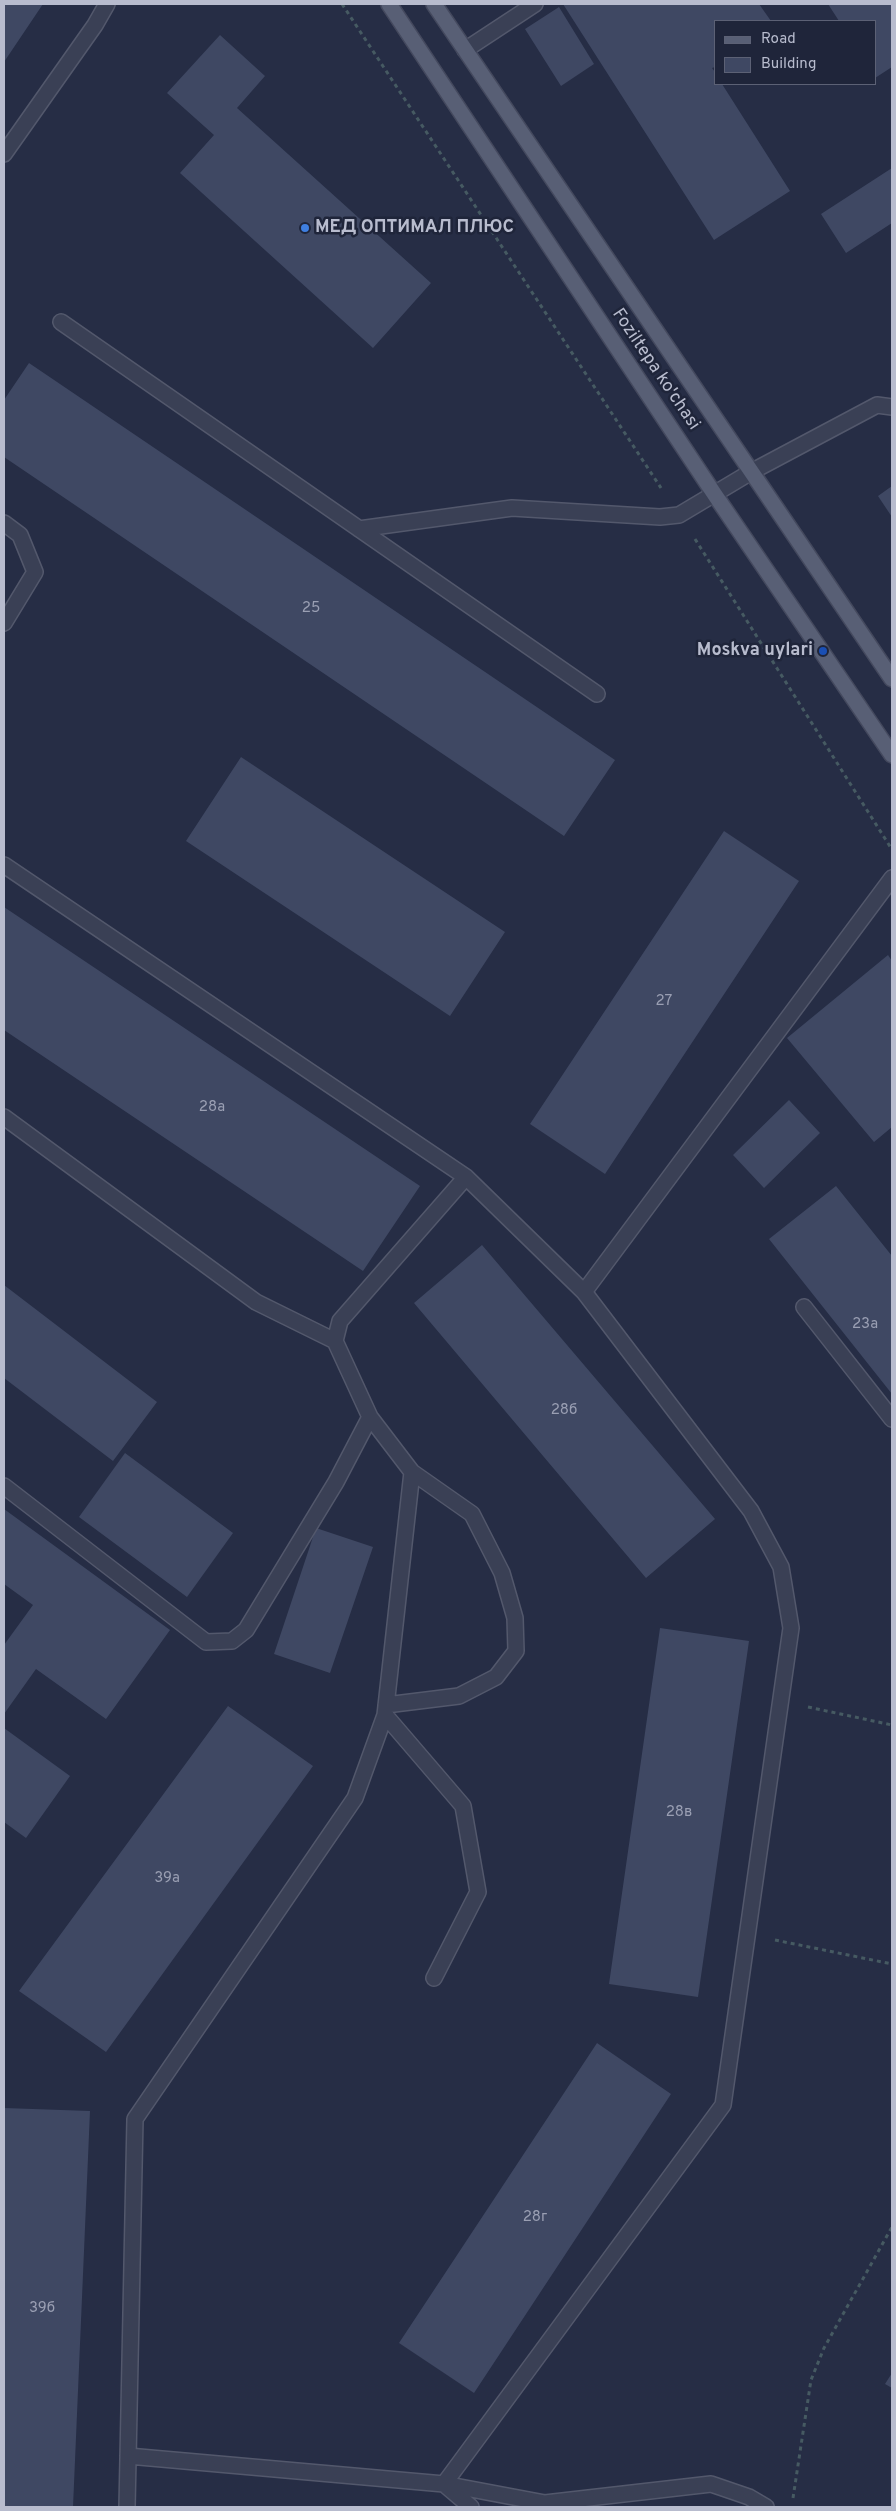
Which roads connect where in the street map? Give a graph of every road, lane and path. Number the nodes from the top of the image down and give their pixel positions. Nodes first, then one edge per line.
1 (107, 4) edge
2 (342, 4) edge
3 (389, 4) edge
4 (434, 4) edge
5 (534, 4) edge
6 (465, 50) junction
7 (4, 154) edge
8 (61, 322) dead end
9 (892, 407) edge
10 (751, 472) junction
11 (715, 495) junction
12 (680, 515) junction
13 (4, 523) edge
14 (359, 529) junction
15 (4, 623) edge
16 (892, 679) edge
17 (597, 694) dead end
18 (892, 755) edge
19 (892, 851) edge
20 (4, 865) edge
21 (892, 878) edge
22 (4, 1117) edge
23 (466, 1177) junction
24 (584, 1292) junction
25 (804, 1307) dead end
26 (335, 1341) junction
27 (370, 1417) junction
28 (892, 1420) edge
29 (412, 1472) junction
30 (4, 1486) edge
31 (781, 1702) junction
32 (386, 1710) junction
33 (892, 1726) edge
34 (748, 1935) junction
35 (892, 1964) edge
36 (434, 1978) dead end
37 (892, 2227) edge
38 (128, 2456) junction
39 (444, 2484) junction
40 (127, 2507) edge
41 (471, 2507) edge
42 (766, 2507) edge
43 (792, 2507) edge

1 - 7 street
2 - 12 path
3 - 11 main road, Foziltepa ko'chasi
4 - 6 main road, Foziltepa ko'chasi
5 - 6 street
6 - 10 main road, Foziltepa ko'chasi
8 - 14 street
9 - 10 street
10 - 11 street
10 - 16 main road, Foziltepa ko'chasi
11 - 12 street
11 - 18 main road, Foziltepa ko'chasi
12 - 14 street
12 - 19 path
13 - 15 street
14 - 17 street
20 - 23 street
21 - 24 street
22 - 26 street
23 - 24 street
23 - 26 street
24 - 31 street
25 - 28 street
26 - 27 street
27 - 29 street
27 - 30 street
29 - 32 street
29 - 32 street
31 - 33 path
31 - 34 street
32 - 36 street
32 - 38 street
34 - 35 path
34 - 39 street
37 - 43 path
38 - 39 street
38 - 40 street
39 - 41 street
39 - 42 street

